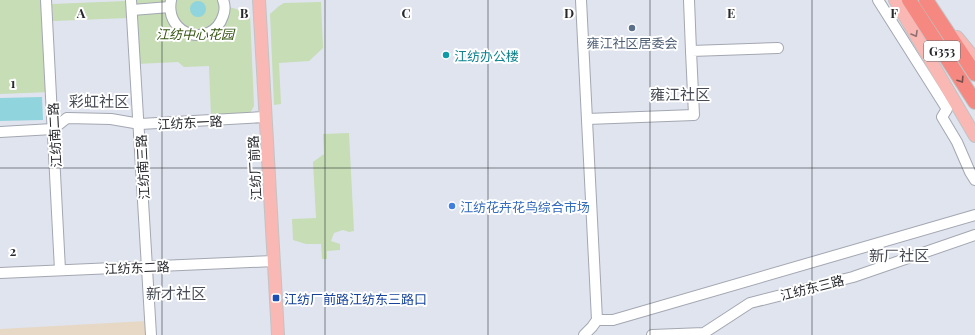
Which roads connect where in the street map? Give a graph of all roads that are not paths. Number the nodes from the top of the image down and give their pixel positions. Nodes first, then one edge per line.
1 (46, 0) edge
2 (223, 0) edge
3 (259, 0) edge
4 (581, 0) edge
5 (689, 0) edge
6 (878, 0) edge
7 (895, 0) edge
8 (909, 0) edge
9 (927, 0) edge
10 (170, 3) edge
11 (132, 5) edge
12 (778, 48) dead end
13 (691, 51) junction
14 (975, 59) edge
15 (975, 74) edge
16 (975, 102) edge
17 (265, 117) junction
18 (587, 120) junction
19 (140, 124) junction
20 (54, 129) junction
21 (0, 132) edge
22 (975, 136) edge
23 (975, 180) edge
24 (975, 215) edge
25 (975, 235) edge
26 (274, 261) junction
27 (147, 267) junction
28 (60, 270) junction
29 (0, 273) edge
30 (597, 320) junction
31 (151, 335) edge
32 (278, 335) edge
33 (584, 335) edge
34 (652, 335) edge

1 - 20 street, 江纺南二路
2 - 10 street
3 - 17 main road, 江纺厂前路
4 - 18 street
5 - 13 street
6 - 23 street
7 -> 22 main road
8 -> 16 highway, G353
9 - 14 main road, G353
9 - 15 highway, G353
10 - 11 street
11 - 19 street, 江纺南三路
12 - 13 street
13 - 18 street
17 - 19 street, 江纺东一路
17 - 26 main road, 江纺厂前路
18 - 30 street
19 - 20 street, 江纺东一路
19 - 27 street, 江纺南三路
20 - 21 street
20 - 28 street, 江纺南二路
24 - 30 street
25 - 34 street, 江纺东三路
26 - 27 street, 江纺东二路
26 - 32 main road, 江纺厂前路
27 - 28 street, 江纺东二路
27 - 31 street, 江纺南三路
28 - 29 street, 江纺东二路
30 - 33 street

